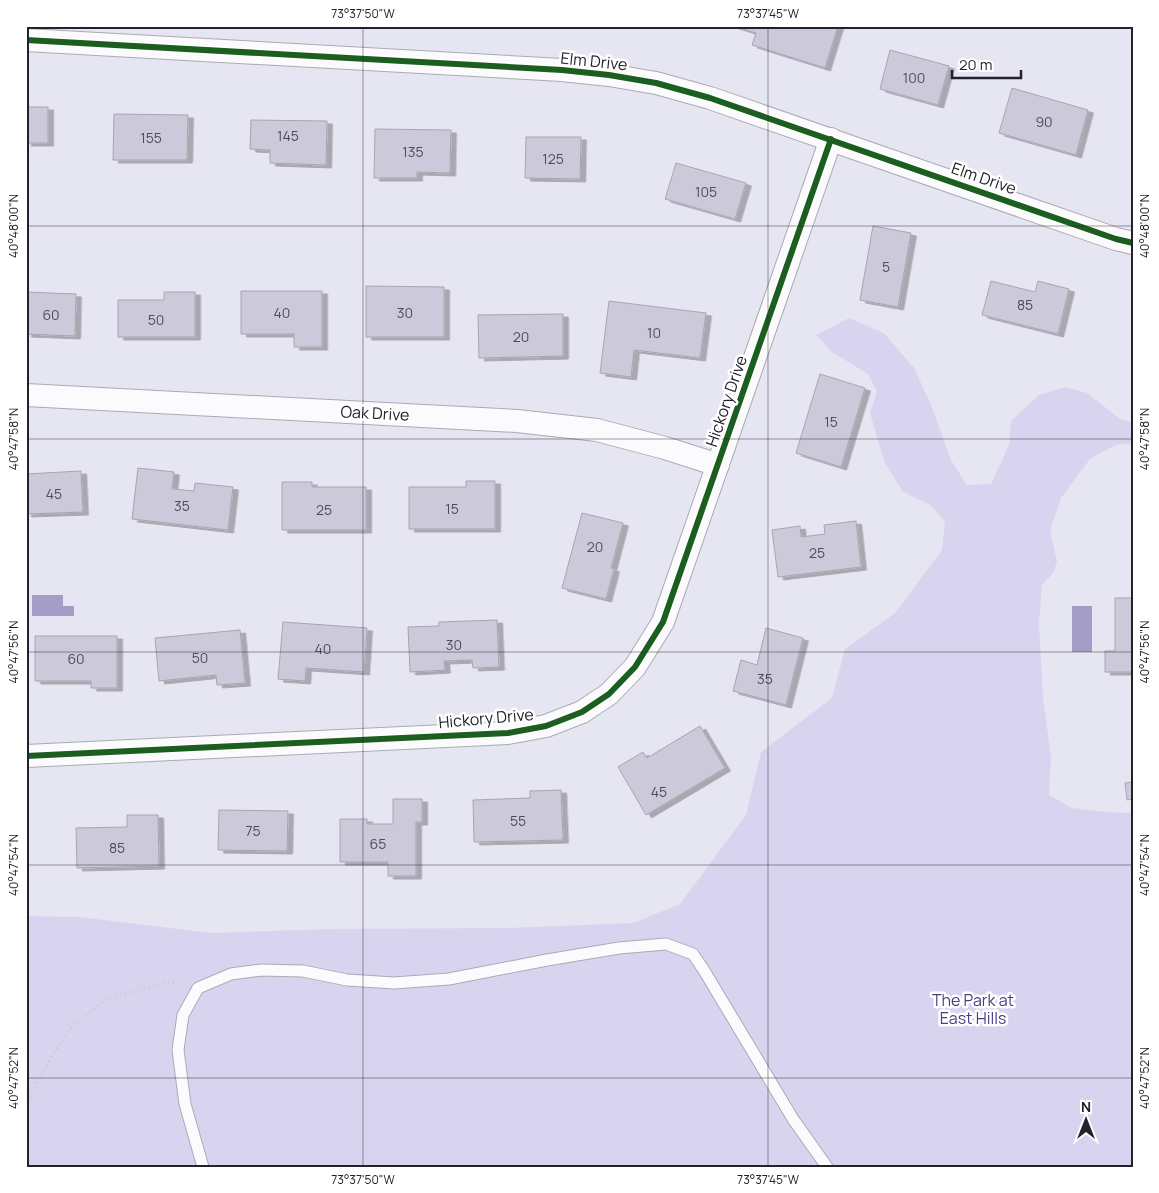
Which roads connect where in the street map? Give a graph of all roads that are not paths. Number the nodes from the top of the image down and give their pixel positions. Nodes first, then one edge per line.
1 (26, 40) edge
2 (831, 139) junction
3 (1133, 243) edge
4 (26, 395) edge
5 (718, 465) junction
6 (26, 756) edge
7 (203, 1167) edge
8 (827, 1167) edge

1 - 2 street, Elm Drive
2 - 3 street, Elm Drive
2 - 5 street, Hickory Drive
4 - 5 street, Oak Drive
5 - 6 street, Hickory Drive
7 - 8 lane

